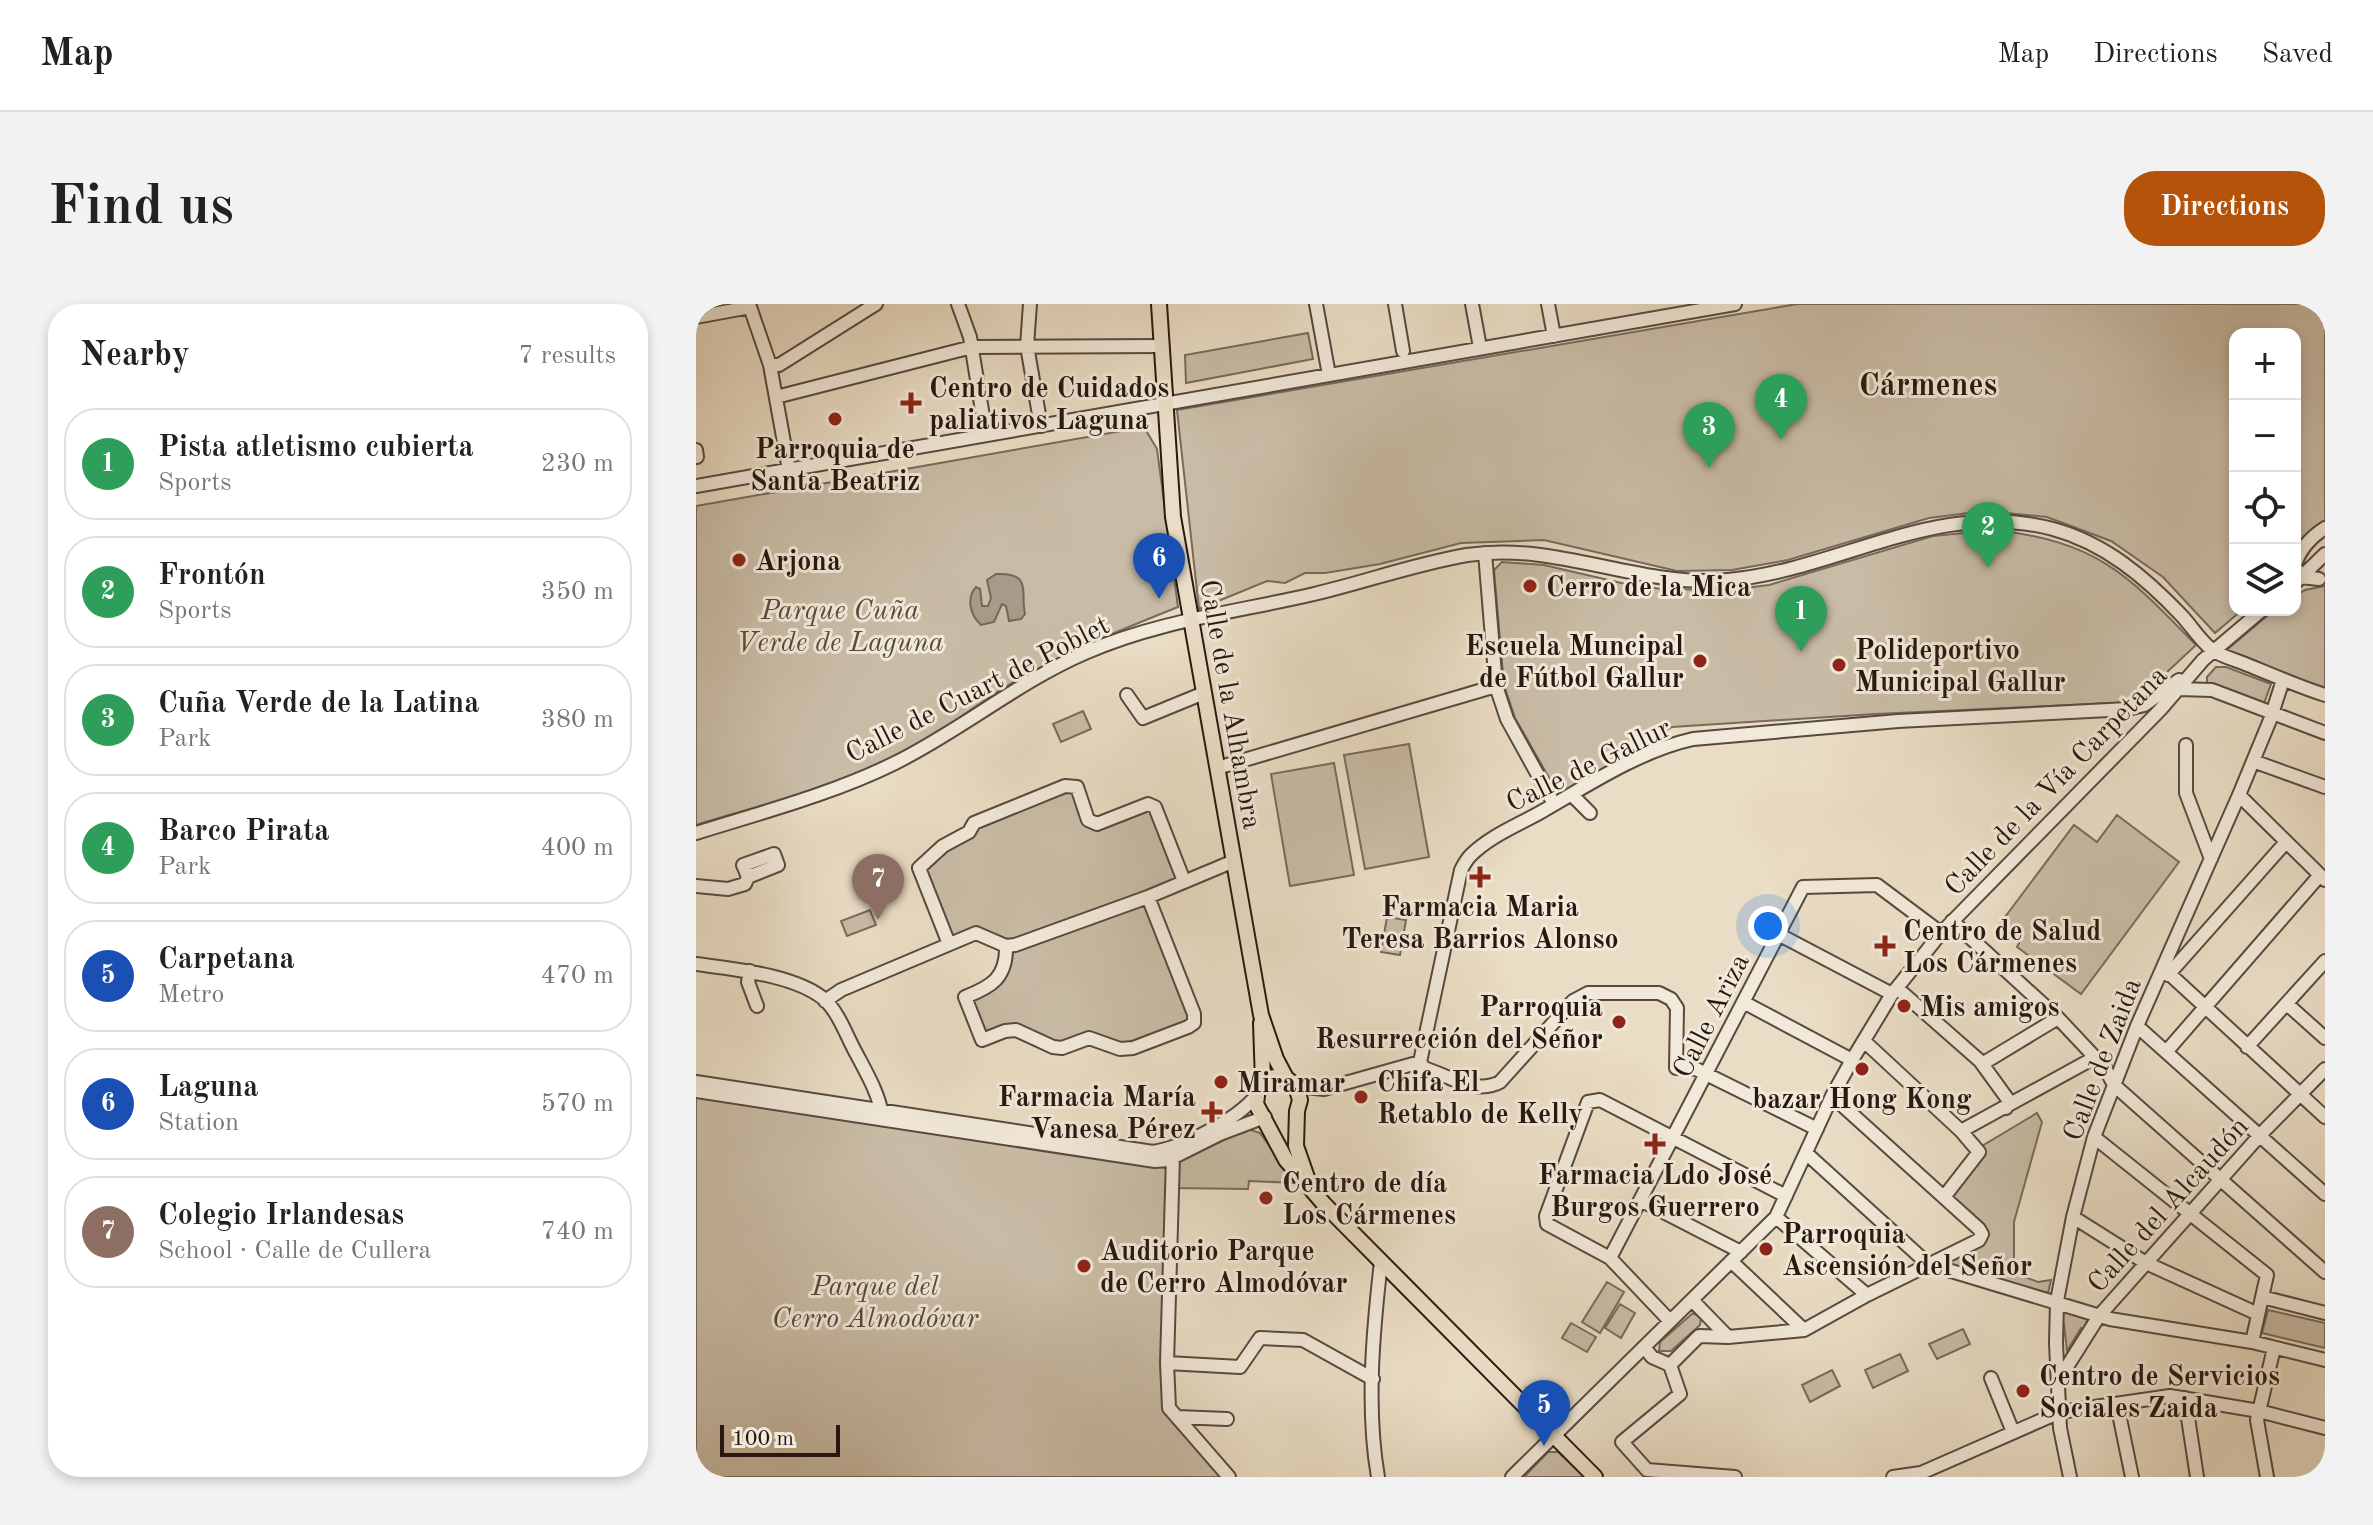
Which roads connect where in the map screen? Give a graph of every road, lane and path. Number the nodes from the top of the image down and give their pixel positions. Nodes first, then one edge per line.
1 (748, 304) edge
2 (958, 304) edge
3 (1030, 304) edge
4 (1159, 304) edge
5 (1316, 304) edge
6 (1395, 304) edge
7 (1472, 304) edge
8 (1548, 304) edge
9 (1735, 304) edge
10 (868, 306) edge
11 (696, 317) edge
12 (1554, 336) junction
13 (1479, 342) dead end
14 (1027, 346) junction
15 (1161, 346) junction
16 (972, 347) junction
17 (1403, 351) dead end
18 (770, 365) junction
19 (1329, 375) junction
20 (776, 397) junction
21 (1165, 404) junction
22 (1041, 426) junction
23 (986, 435) junction
24 (789, 470) junction
25 (696, 486) edge
26 (2325, 528) edge
27 (2301, 550) edge
28 (1485, 553) junction
29 (2325, 554) edge
30 (2301, 571) edge
31 (2301, 576) edge
32 (2322, 579) edge
33 (2255, 616) edge
34 (1191, 620) junction
35 (2208, 656) junction
36 (2283, 680) junction
37 (1496, 686) junction
38 (2178, 689) junction
39 (1204, 693) junction
40 (1127, 695) dead end
41 (2325, 695) edge
42 (2272, 714) junction
43 (2325, 733) edge
44 (2186, 745) dead end
45 (2253, 761) junction
46 (1217, 768) junction
47 (2325, 787) edge
48 (1572, 795) junction
49 (2239, 795) junction
50 (1554, 804) junction
51 (1590, 813) dead end
52 (2224, 829) junction
53 (696, 833) edge
54 (2202, 834) junction
55 (2286, 842) junction
56 (2211, 859) junction
57 (1234, 861) junction
58 (2321, 872) edge
59 (748, 877) dead end
60 (1184, 881) junction
61 (696, 886) edge
62 (1148, 897) junction
63 (1952, 921) junction
64 (1941, 933) junction
65 (1778, 934) junction
66 (949, 944) junction
67 (1006, 946) junction
68 (2325, 961) edge
69 (696, 964) edge
70 (750, 971) junction
71 (2165, 971) junction
72 (1895, 991) junction
73 (825, 1001) junction
74 (1745, 1003) junction
75 (2287, 1004) junction
76 (757, 1006) dead end
77 (2204, 1006) junction
78 (1261, 1015) junction
79 (2058, 1018) junction
80 (2137, 1026) junction
81 (2325, 1038) edge
82 (1864, 1041) junction
83 (2247, 1047) junction
84 (2166, 1052) junction
85 (2094, 1058) junction
86 (1852, 1060) junction
87 (1420, 1062) junction
88 (1982, 1064) junction
89 (2325, 1069) edge
90 (1706, 1074) junction
91 (696, 1082) edge
92 (1291, 1082) junction
93 (2114, 1085) junction
94 (1260, 1089) junction
95 (696, 1091) edge
96 (2299, 1094) junction
97 (1832, 1096) junction
98 (2006, 1108) junction
99 (1297, 1111) junction
100 (882, 1116) junction
101 (1265, 1117) junction
102 (2325, 1117) edge
103 (1817, 1129) junction
104 (1961, 1131) junction
105 (2261, 1134) junction
106 (2094, 1137) junction
107 (1673, 1139) junction
108 (1806, 1153) junction
109 (1173, 1157) junction
110 (2222, 1179) junction
111 (1311, 1189) junction
112 (2325, 1194) edge
113 (1786, 1196) junction
114 (1944, 1197) junction
115 (1642, 1201) junction
116 (2189, 1214) junction
117 (1776, 1217) junction
118 (2073, 1217) junction
119 (1736, 1257) junction
120 (1610, 1258) junction
121 (1381, 1262) junction
122 (2146, 1263) junction
123 (1928, 1264) junction
124 (2325, 1272) edge
125 (1867, 1295) junction
126 (2262, 1297) junction
127 (1692, 1300) junction
128 (2057, 1301) junction
129 (2325, 1313) edge
130 (2258, 1314) junction
131 (2099, 1316) junction
132 (1709, 1318) junction
133 (1669, 1320) junction
134 (1804, 1330) junction
135 (1699, 1336) junction
136 (1728, 1337) junction
137 (2252, 1342) junction
138 (1644, 1347) junction
139 (2274, 1348) junction
140 (2325, 1360) edge
141 (1167, 1363) junction
142 (1670, 1365) junction
143 (1991, 1378) dead end
144 (1373, 1379) junction
145 (2058, 1381) junction
146 (2185, 1398) junction
147 (2117, 1404) junction
148 (2259, 1411) junction
149 (2060, 1412) junction
150 (1177, 1417) junction
151 (1227, 1419) dead end
152 (2325, 1428) edge
153 (2013, 1432) junction
154 (1553, 1434) junction
155 (1644, 1474) edge
156 (1229, 1477) edge
157 (1378, 1477) edge
158 (1512, 1477) edge
159 (1595, 1477) edge
160 (1735, 1477) edge
161 (1893, 1477) edge
162 (2070, 1477) edge
163 (2132, 1477) edge
164 (2197, 1477) edge
165 (2267, 1477) edge

1 - 11 street
1 - 18 street
2 - 16 street
3 - 14 street
4 - 15 main road, Calle de la Alhambra
5 - 19 street
6 - 17 street
7 - 13 street
8 - 12 street
9 - 12 street
10 - 18 street
12 - 19 street
14 - 15 street
14 - 16 street
14 - 22 street
15 - 21 main road, Calle de la Alhambra
16 - 20 street
16 - 23 street
18 - 20 street
19 - 21 street
20 - 24 street
21 - 22 street
21 - 34 main road, Calle de la Alhambra
22 - 23 street
23 - 24 street
24 - 25 street
26 - 27 street
28 - 34 street, Calle de Cuart de Poblet
28 - 35 street, Calle de Cuart de Poblet
28 - 37 street
29 - 30 street
31 - 32 street
33 - 35 street, Calle de la Vía Carpetana
34 - 39 main road, Calle de la Alhambra
34 - 53 street, Calle de Cuart de Poblet
35 - 36 street
35 - 38 street, Calle de la Vía Carpetana
35 - 48 street, Calle de Gallur
36 - 41 street
36 - 42 street, Calle de Zaida
37 - 46 street
37 - 50 street
38 - 42 street
38 - 63 street, Calle de la Vía Carpetana
39 - 40 street
39 - 46 main road, Calle de la Alhambra
42 - 43 street
42 - 45 street, Calle de Zaida
44 - 54 street
45 - 47 street
45 - 49 street, Calle de Zaida
46 - 57 main road, Calle de la Alhambra
48 - 50 street, Calle de Gallur
48 - 51 street
49 - 52 street, Calle de Zaida
49 - 55 street
50 - 87 street, Calle de Gallur
52 - 54 street
52 - 56 street, Calle de Zaida
54 - 56 street
55 - 58 street
55 - 71 street
56 - 71 street, Calle de Zaida
57 - 60 street
57 - 78 main road, Calle de la Alhambra
58 - 77 street
59 - 61 street
60 - 62 street
60 - 66 street
62 - 67 street
62 - 67 street
63 - 64 street, Calle de la Vía Carpetana
63 - 79 street
64 - 65 street, Calle Ariza
64 - 72 street, Calle de la Vía Carpetana
65 - 72 street
65 - 74 street, Calle Ariza
66 - 67 street
66 - 73 street
68 - 75 street
69 - 70 street
70 - 73 street
70 - 76 street
71 - 77 street
71 - 80 street, Calle de Zaida
72 - 82 street, Calle de la Vía Carpetana
72 - 88 street
73 - 100 street
74 - 86 street
74 - 90 street, Calle Ariza
75 - 81 street
75 - 83 street
77 - 83 street
77 - 84 street
78 - 92 main road, Calle de la Alhambra
78 - 94 main road, Calle de la Alhambra
79 - 85 street
79 - 88 street
80 - 84 street
80 - 93 street, Calle de Zaida
82 - 86 street, Calle de la Vía Carpetana
82 - 104 street
83 - 96 street
84 - 105 street
85 - 93 street
85 - 98 street
86 - 97 street, Calle de la Vía Carpetana
87 - 90 street
87 - 92 street
88 - 98 street
89 - 96 street, Calle del Alcaudón
90 - 103 street
90 - 107 street, Calle Ariza
91 - 100 street
92 - 94 main road
92 - 99 main road
93 - 106 street, Calle de Zaida
93 - 110 street
94 - 100 street
94 - 101 main road
95 - 100 street
96 - 102 street
96 - 105 street, Calle del Alcaudón
97 - 103 street, Calle de la Vía Carpetana
97 - 114 street
98 - 104 street
99 - 101 main road
99 - 111 main road
100 - 109 street
101 - 109 street
101 - 111 main road
103 - 108 street, Calle de la Vía Carpetana
104 - 114 street
105 - 110 street, Calle del Alcaudón
105 - 112 street
106 - 116 street
106 - 118 street, Calle de Zaida
107 - 113 street
107 - 115 street, Calle Ariza
107 - 120 street
108 - 113 street, Calle de la Vía Carpetana
108 - 123 street
109 - 141 street
110 - 116 street, Calle del Alcaudón
110 - 124 street
111 - 121 main road
113 - 117 street, Calle de la Vía Carpetana
114 - 123 street
115 - 119 street
115 - 120 street, Calle Ariza
116 - 122 street, Calle del Alcaudón
116 - 126 street
117 - 119 street, Calle de la Vía Carpetana
117 - 125 street
118 - 122 street
118 - 128 street, Calle de Zaida
119 - 127 street, Calle de la Vía Carpetana
119 - 134 street
120 - 133 street
121 - 144 street
121 - 154 main road
122 - 130 street
122 - 131 street, Calle del Alcaudón
123 - 125 street
123 - 128 street
125 - 134 street
126 - 129 street
126 - 130 street
127 - 132 street
127 - 133 street, Calle de la Vía Carpetana
128 - 131 street
128 - 145 street, Calle de Zaida
130 - 137 street
131 - 137 street
131 - 145 street, Calle del Alcaudón
132 - 135 street
132 - 136 street
133 - 138 street, Calle de la Vía Carpetana
134 - 136 street
135 - 136 street
135 - 142 street
137 - 139 street
138 - 142 street
138 - 154 street, Calle de la Vía Carpetana
139 - 140 street
139 - 148 street
141 - 144 street
141 - 150 street
142 - 155 street
143 - 153 street
144 - 157 street
145 - 149 street, Calle de Zaida
146 - 147 street
146 - 148 street
146 - 164 street
147 - 149 street
147 - 163 street
148 - 152 street
148 - 165 street
149 - 153 street
149 - 162 street, Calle de Zaida
150 - 151 street
150 - 156 street
153 - 161 street
154 - 158 street, Calle de la Vía Carpetana
154 - 159 main road
155 - 160 street

